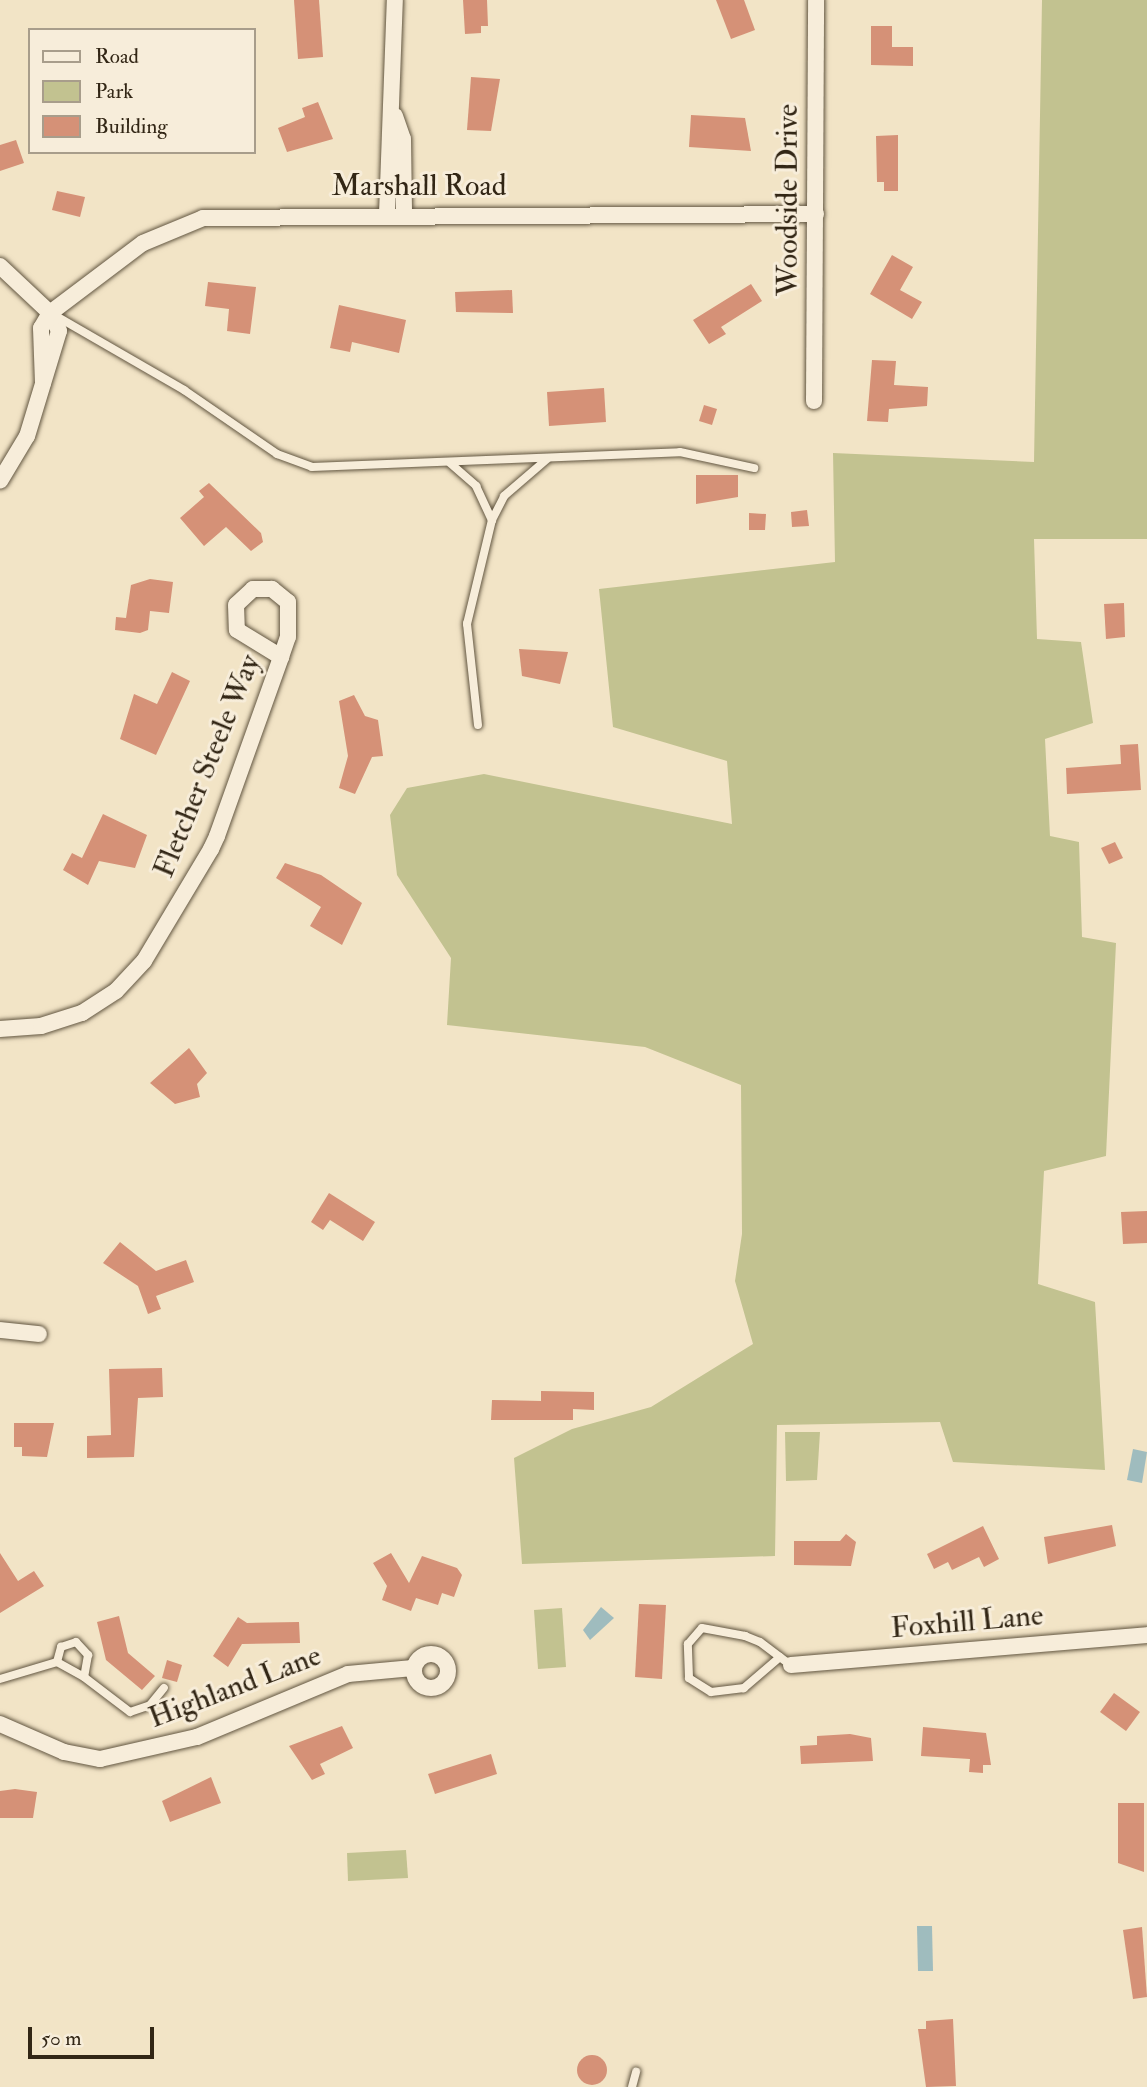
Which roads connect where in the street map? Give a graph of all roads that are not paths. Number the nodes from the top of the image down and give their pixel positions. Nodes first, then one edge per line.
1 (396, 0) edge
2 (816, 0) edge
3 (396, 214) junction
4 (816, 214) junction
5 (0, 266) edge
6 (50, 313) junction
7 (814, 401) dead end
8 (547, 458) junction
9 (450, 463) junction
10 (754, 468) dead end
11 (0, 481) edge
12 (492, 520) junction
13 (281, 657) junction
14 (478, 725) dead end
15 (0, 1028) edge
16 (0, 1330) edge
17 (38, 1334) dead end
18 (1147, 1635) edge
19 (786, 1661) junction
20 (57, 1662) junction
21 (413, 1668) dead end
22 (83, 1677) junction
23 (0, 1679) edge
24 (164, 1688) dead end
25 (0, 1724) edge
26 (636, 2073) dead end
27 (632, 2087) edge

1 - 3 street
2 - 4 street, Woodside Drive
3 - 4 street, Marshall Road
3 - 6 street, Marshall Road
4 - 7 street, Woodside Drive
5 - 6 street
6 - 9 lane
6 - 11 street
8 - 9 lane
8 - 10 lane
8 - 12 lane
9 - 12 lane
12 - 14 lane
13 - 13 street, Fletcher Steele Way
13 - 15 street, Fletcher Steele Way
16 - 17 street
18 - 19 street, Foxhill Lane
19 - 19 lane
20 - 22 lane
20 - 22 lane
20 - 23 lane
21 - 25 street, Highland Lane
22 - 24 lane
26 - 27 lane

